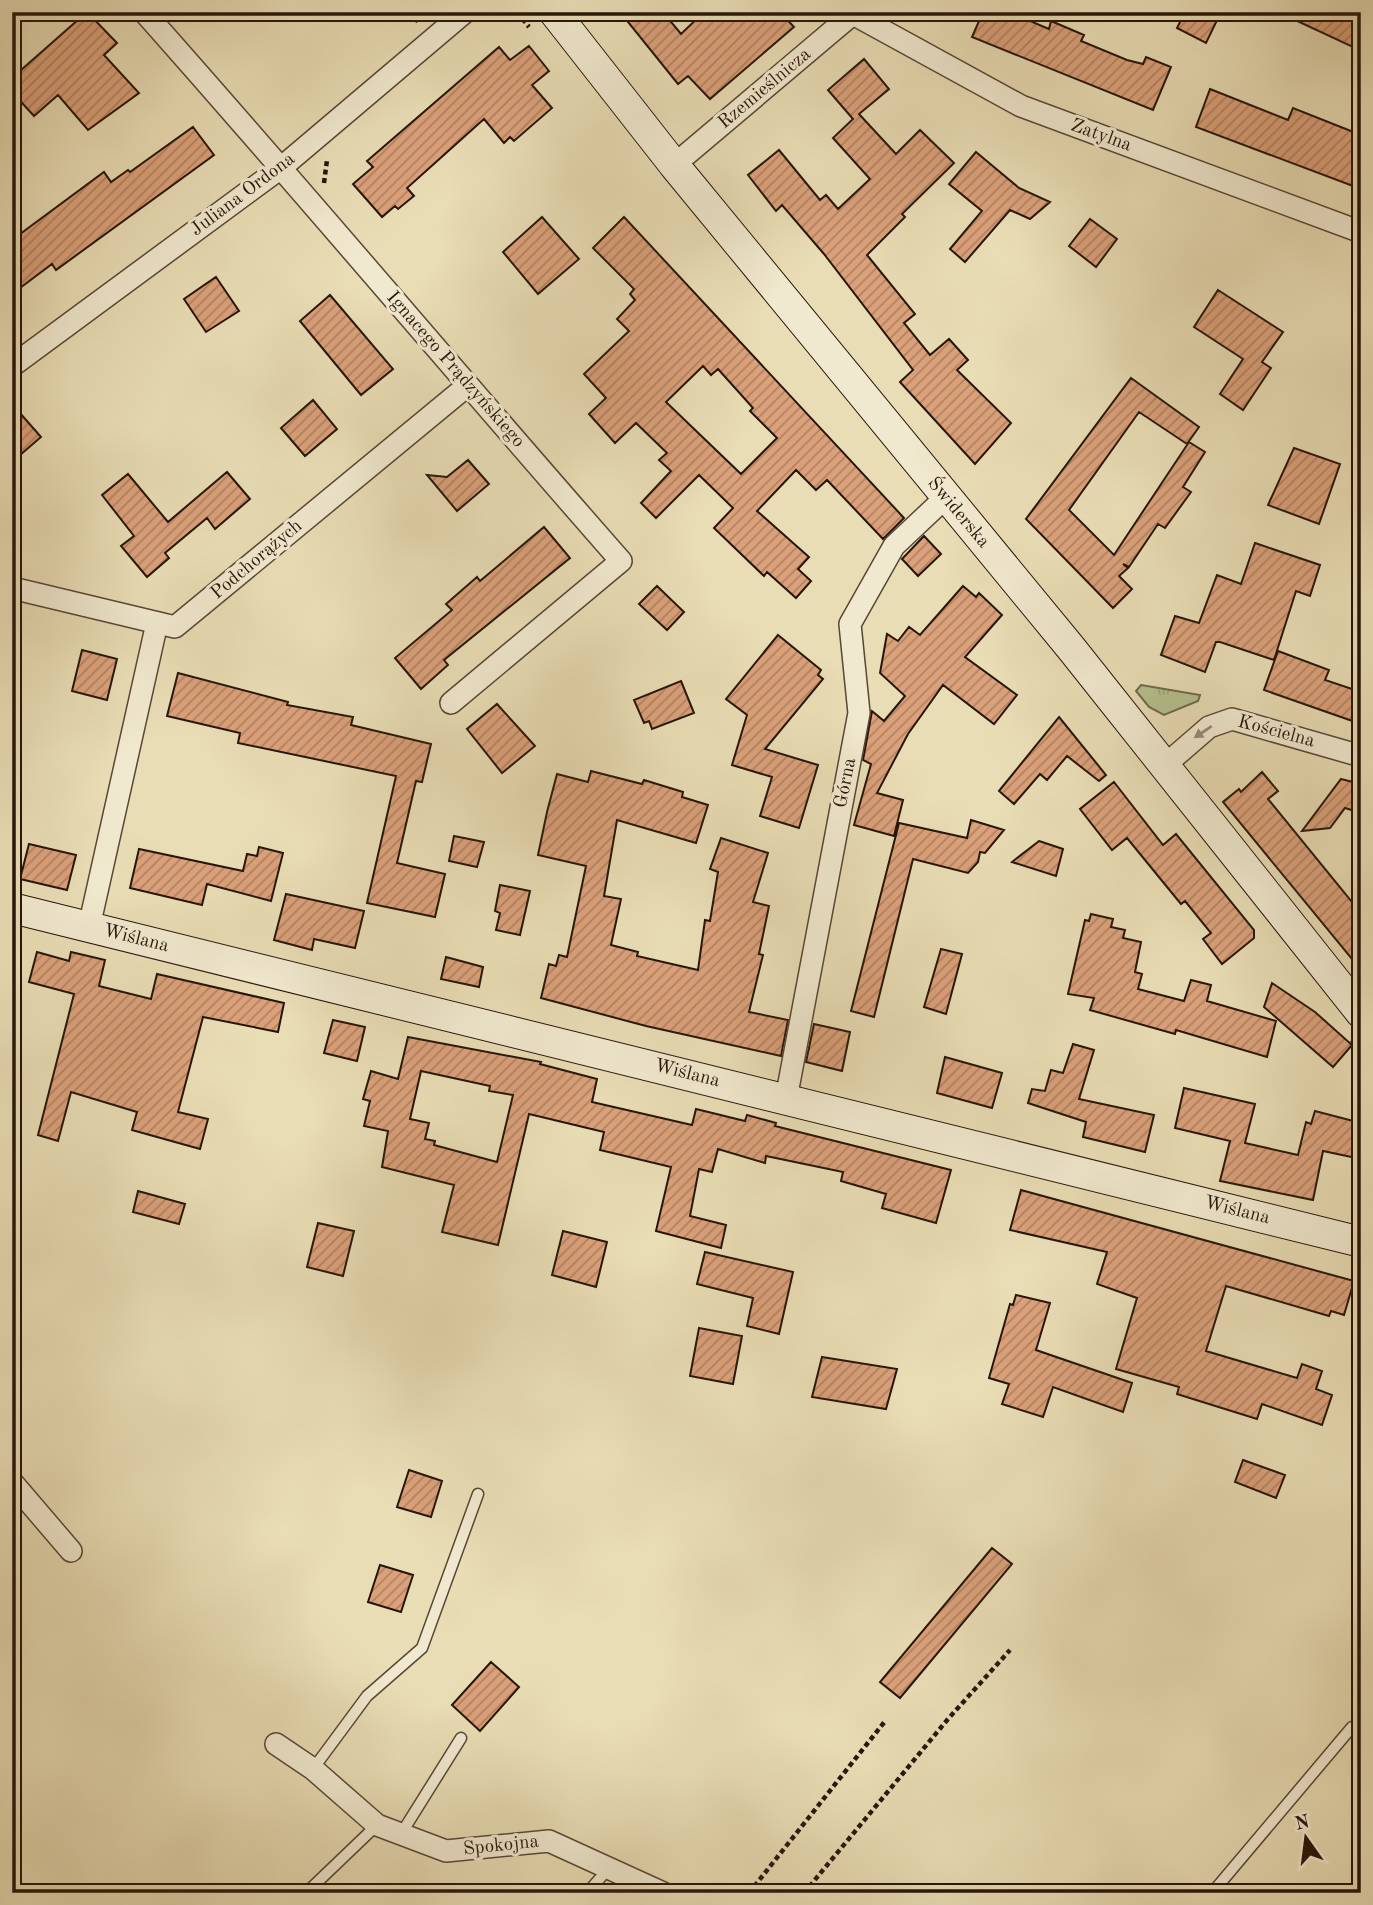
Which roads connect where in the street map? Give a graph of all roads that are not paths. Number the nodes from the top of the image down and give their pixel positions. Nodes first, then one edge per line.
1 (144, 12) edge
2 (465, 12) edge
3 (554, 12) edge
4 (854, 13) edge
5 (674, 165) junction
6 (282, 167) junction
7 (1361, 232) edge
8 (12, 366) edge
9 (467, 386) junction
10 (945, 498) junction
11 (12, 588) edge
12 (157, 623) junction
13 (451, 703) dead end
14 (1361, 756) edge
15 (1164, 766) junction
16 (12, 908) edge
17 (89, 927) junction
18 (1361, 1013) edge
19 (786, 1099) junction
20 (1361, 1242) edge
21 (12, 1482) edge
22 (478, 1494) dead end
23 (71, 1551) dead end
24 (1352, 1727) dead end
25 (461, 1738) dead end
26 (276, 1744) dead end
27 (313, 1769) junction
28 (377, 1825) junction
29 (401, 1833) junction
30 (609, 1868) junction
31 (306, 1893) edge
32 (587, 1893) edge
33 (663, 1893) edge
34 (1212, 1893) edge

1 - 6 street, Ignacego Prądzyńskiego
2 - 6 street, Juliana Ordona
3 - 5 street, Świderska
4 - 5 street, Rzemieślnicza
4 - 7 street, Zatylna
5 - 10 street, Świderska
6 - 8 street, Juliana Ordona
6 - 9 street, Ignacego Prądzyńskiego
9 - 12 street, Podchorążych
9 - 13 street, Ignacego Prądzyńskiego
10 - 15 street, Świderska
10 - 19 street, Górna
11 - 12 street, Podchorążych
12 - 17 street
14 -> 15 street, Kościelna
15 - 18 street, Świderska
16 - 17 street, Wiślana
17 - 19 street, Wiślana
19 - 20 street, Wiślana
21 - 23 street
22 - 27 lane
24 - 34 lane
25 - 29 lane
26 - 27 street, Spokojna
27 - 28 street, Spokojna
28 - 29 street, Spokojna
28 - 31 lane
29 - 30 street, Spokojna
30 - 32 lane
30 - 33 street, Spokojna

